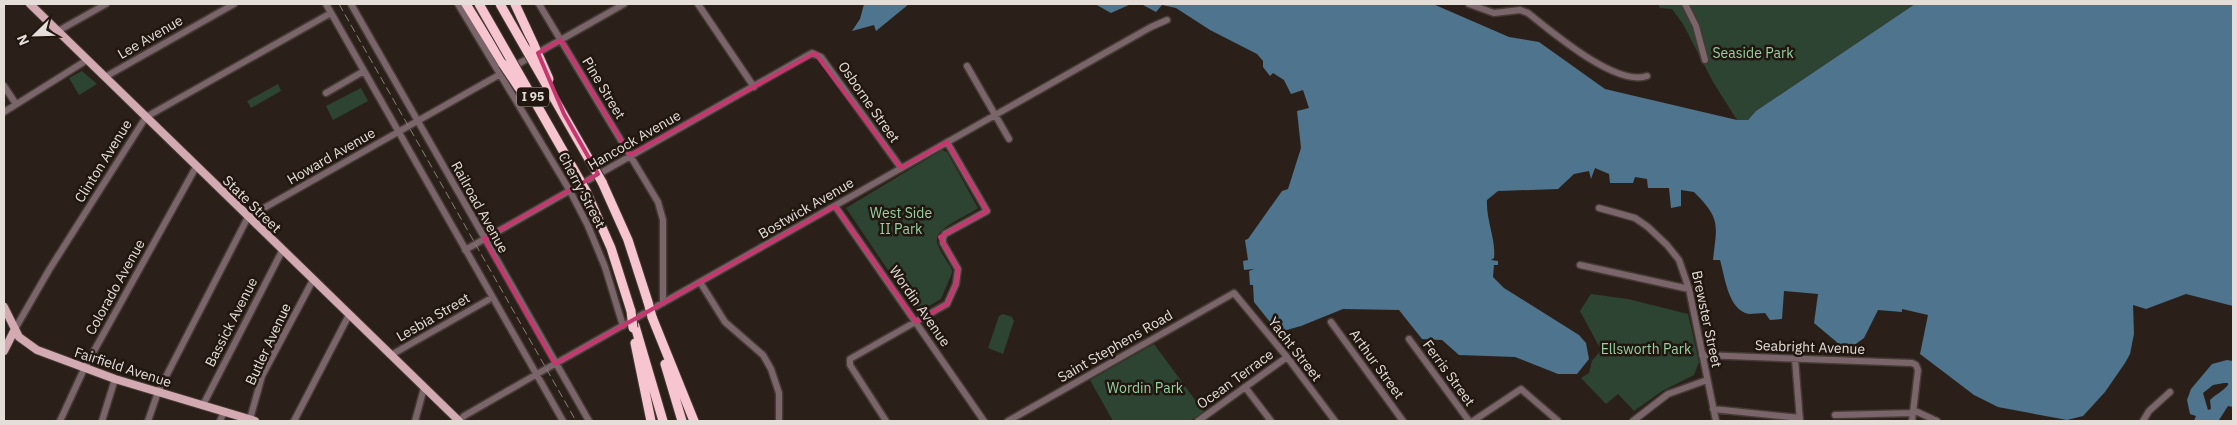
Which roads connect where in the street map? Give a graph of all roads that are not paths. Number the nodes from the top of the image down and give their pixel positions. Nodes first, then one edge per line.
1 (30, 4) edge
2 (106, 4) edge
3 (234, 4) edge
4 (326, 4) edge
5 (351, 4) edge
6 (458, 4) edge
7 (466, 4) edge
8 (479, 4) edge
9 (500, 4) edge
10 (515, 4) edge
11 (539, 4) edge
12 (624, 4) edge
13 (698, 4) edge
14 (1469, 4) edge
15 (1685, 4) edge
16 (331, 13) junction
17 (1167, 20) dead end
18 (58, 31) junction
19 (561, 40) junction
20 (815, 53) joint
21 (87, 60) junction
22 (1705, 60) dead end
23 (967, 66) dead end
24 (364, 71) junction
25 (500, 74) junction
26 (1647, 76) dead end
27 (104, 77) junction
28 (4, 86) edge
29 (754, 87) junction
30 (529, 91) junction
31 (326, 93) dead end
32 (16, 104) junction
33 (4, 112) edge
34 (564, 114) junction
35 (995, 114) junction
36 (146, 117) junction
37 (418, 121) junction
38 (398, 132) junction
39 (1009, 139) dead end
40 (947, 142) junction
41 (630, 155) junction
42 (196, 167) junction
43 (901, 168) junction
44 (570, 191) junction
45 (835, 206) junction
46 (1599, 208) dead end
47 (248, 218) junction
48 (484, 239) junction
49 (465, 250) junction
50 (282, 251) junction
51 (1580, 265) dead end
52 (312, 280) junction
53 (700, 282) junction
54 (1689, 289) junction
55 (1234, 293) joint
56 (488, 300) dead end
57 (663, 302) junction
58 (4, 307) edge
59 (349, 315) junction
60 (652, 316) junction
61 (916, 322) junction
62 (1331, 322) dead end
63 (623, 326) junction
64 (634, 327) junction
65 (15, 329) junction
66 (1409, 339) dead end
67 (4, 351) edge
68 (391, 355) junction
69 (1702, 355) junction
70 (1287, 357) junction
71 (1794, 359) junction
72 (556, 364) junction
73 (84, 368) junction
74 (537, 374) junction
75 (115, 379) junction
76 (1708, 380) junction
77 (1246, 387) junction
78 (424, 388) junction
79 (158, 392) junction
80 (2170, 392) dead end
81 (203, 405) junction
82 (691, 405) dead end
83 (1713, 409) junction
84 (1913, 411) junction
85 (224, 412) junction
86 (1834, 415) dead end
87 (252, 420) edge
88 (1201, 420) edge
89 (1800, 420) edge
90 (60, 421) edge
91 (102, 421) edge
92 (148, 421) edge
93 (220, 421) edge
94 (294, 421) edge
95 (415, 421) edge
96 (459, 421) edge
97 (564, 421) edge
98 (588, 421) edge
99 (652, 421) edge
100 (663, 421) edge
101 (682, 421) edge
102 (694, 421) edge
103 (699, 421) edge
104 (779, 421) edge
105 (886, 421) edge
106 (984, 421) edge
107 (1008, 421) edge
108 (1270, 421) edge
109 (1335, 421) edge
110 (1403, 421) edge
111 (1469, 421) edge
112 (1473, 421) edge
113 (1558, 421) edge
114 (1633, 421) edge
115 (1716, 421) edge
116 (1912, 421) edge
117 (1936, 421) edge
118 (2143, 421) edge

1 - 18 main road, State Street
2 - 18 street
3 - 27 street, Lee Avenue
4 - 16 street
5 - 37 street, Railroad Avenue
6 - 25 street, Cherry Street
7 - 30 highway, bridge
8 - 30 highway, I 95, bridge
9 - 34 highway, I 95, bridge
10 - 34 highway, bridge
11 - 19 street, Pine Street
12 - 19 street, Howard Avenue
13 - 29 street
14 - 26 street
15 - 22 street
16 - 24 street
16 - 36 street, Clinton Avenue
17 - 35 street, Bostwick Avenue
18 - 21 main road, State Street
19 - 25 street, Howard Avenue
19 - 41 street, Pine Street
20 - 29 street, Hancock Avenue
20 - 43 street, Osborne Street
21 - 27 main road, State Street
21 - 32 street
23 - 35 street
24 - 31 street
24 - 38 street
25 - 37 street, Howard Avenue
25 - 44 street, Cherry Street
27 - 36 main road, State Street
28 - 32 street
29 - 41 street, Hancock Avenue
30 - 64 highway, I 95, bridge
32 - 33 street
34 - 60 highway, I 95, bridge
35 - 39 street
35 - 40 street, Bostwick Avenue
36 - 42 main road, State Street
36 - 65 street, Clinton Avenue
37 - 38 street, Howard Avenue
37 - 48 street, Railroad Avenue
38 - 47 street, Howard Avenue
38 - 49 street
40 - 43 street, Bostwick Avenue
40 - 61 street
41 - 44 street, Hancock Avenue
41 - 57 street, Pine Street
42 - 47 main road, State Street
42 - 73 street, Colorado Avenue
43 - 45 street, Bostwick Avenue
44 - 48 street, Hancock Avenue
44 - 63 street, Cherry Street
45 - 53 street, Bostwick Avenue
45 - 61 street, Wordin Avenue
46 - 54 street, Brewster Street
47 - 50 main road, State Street
47 - 79 street
48 - 49 street, Hancock Avenue
48 - 72 street, Railroad Avenue
49 - 74 street
50 - 52 main road, State Street
50 - 81 street, Bassick Avenue
51 - 54 street
52 - 59 main road, State Street
52 - 87 street, Butler Avenue
53 - 57 street, Bostwick Avenue
53 - 104 street
54 - 69 street, Brewster Street
55 - 70 street, Yacht Street
55 - 107 street, Saint Stephens Road
56 - 68 street, Lesbia Street
57 - 63 street, Bostwick Avenue
58 - 65 main road, Fairfield Avenue
59 - 68 main road, State Street
59 - 94 street
60 - 101 highway, I 95
60 - 102 highway
61 - 105 street
61 - 106 street, Wordin Avenue
62 - 110 street, Arthur Street
63 - 72 street, Bostwick Avenue
64 - 99 highway
64 - 100 highway
65 - 67 main road, Clinton Avenue
65 - 73 main road, Fairfield Avenue
66 - 111 street, Ferris Street
68 - 78 main road, State Street
69 - 71 street, Seabright Avenue
69 - 76 street, Brewster Street
70 - 77 street, Ocean Terrace
70 - 109 street, Yacht Street
71 - 84 street, Seabright Avenue
71 - 89 street
72 - 74 street, Bostwick Avenue
72 - 98 street, Railroad Avenue
73 - 75 main road, Fairfield Avenue
73 - 90 street, Colorado Avenue
74 - 96 street, Bostwick Avenue
74 - 97 street
75 - 79 main road, Fairfield Avenue
75 - 91 street
76 - 83 street, Brewster Street
76 - 114 street
77 - 88 street, Ocean Terrace
77 - 108 street
78 - 95 street
78 - 96 main road, State Street
79 - 81 main road, Fairfield Avenue
79 - 92 street
80 - 118 street
81 - 85 main road, Fairfield Avenue
82 - 103 street
83 - 89 street
83 - 115 street, Brewster Street
84 - 86 street
84 - 116 street
84 - 117 street
85 - 87 main road, Fairfield Avenue
85 - 93 street
112 - 113 street

